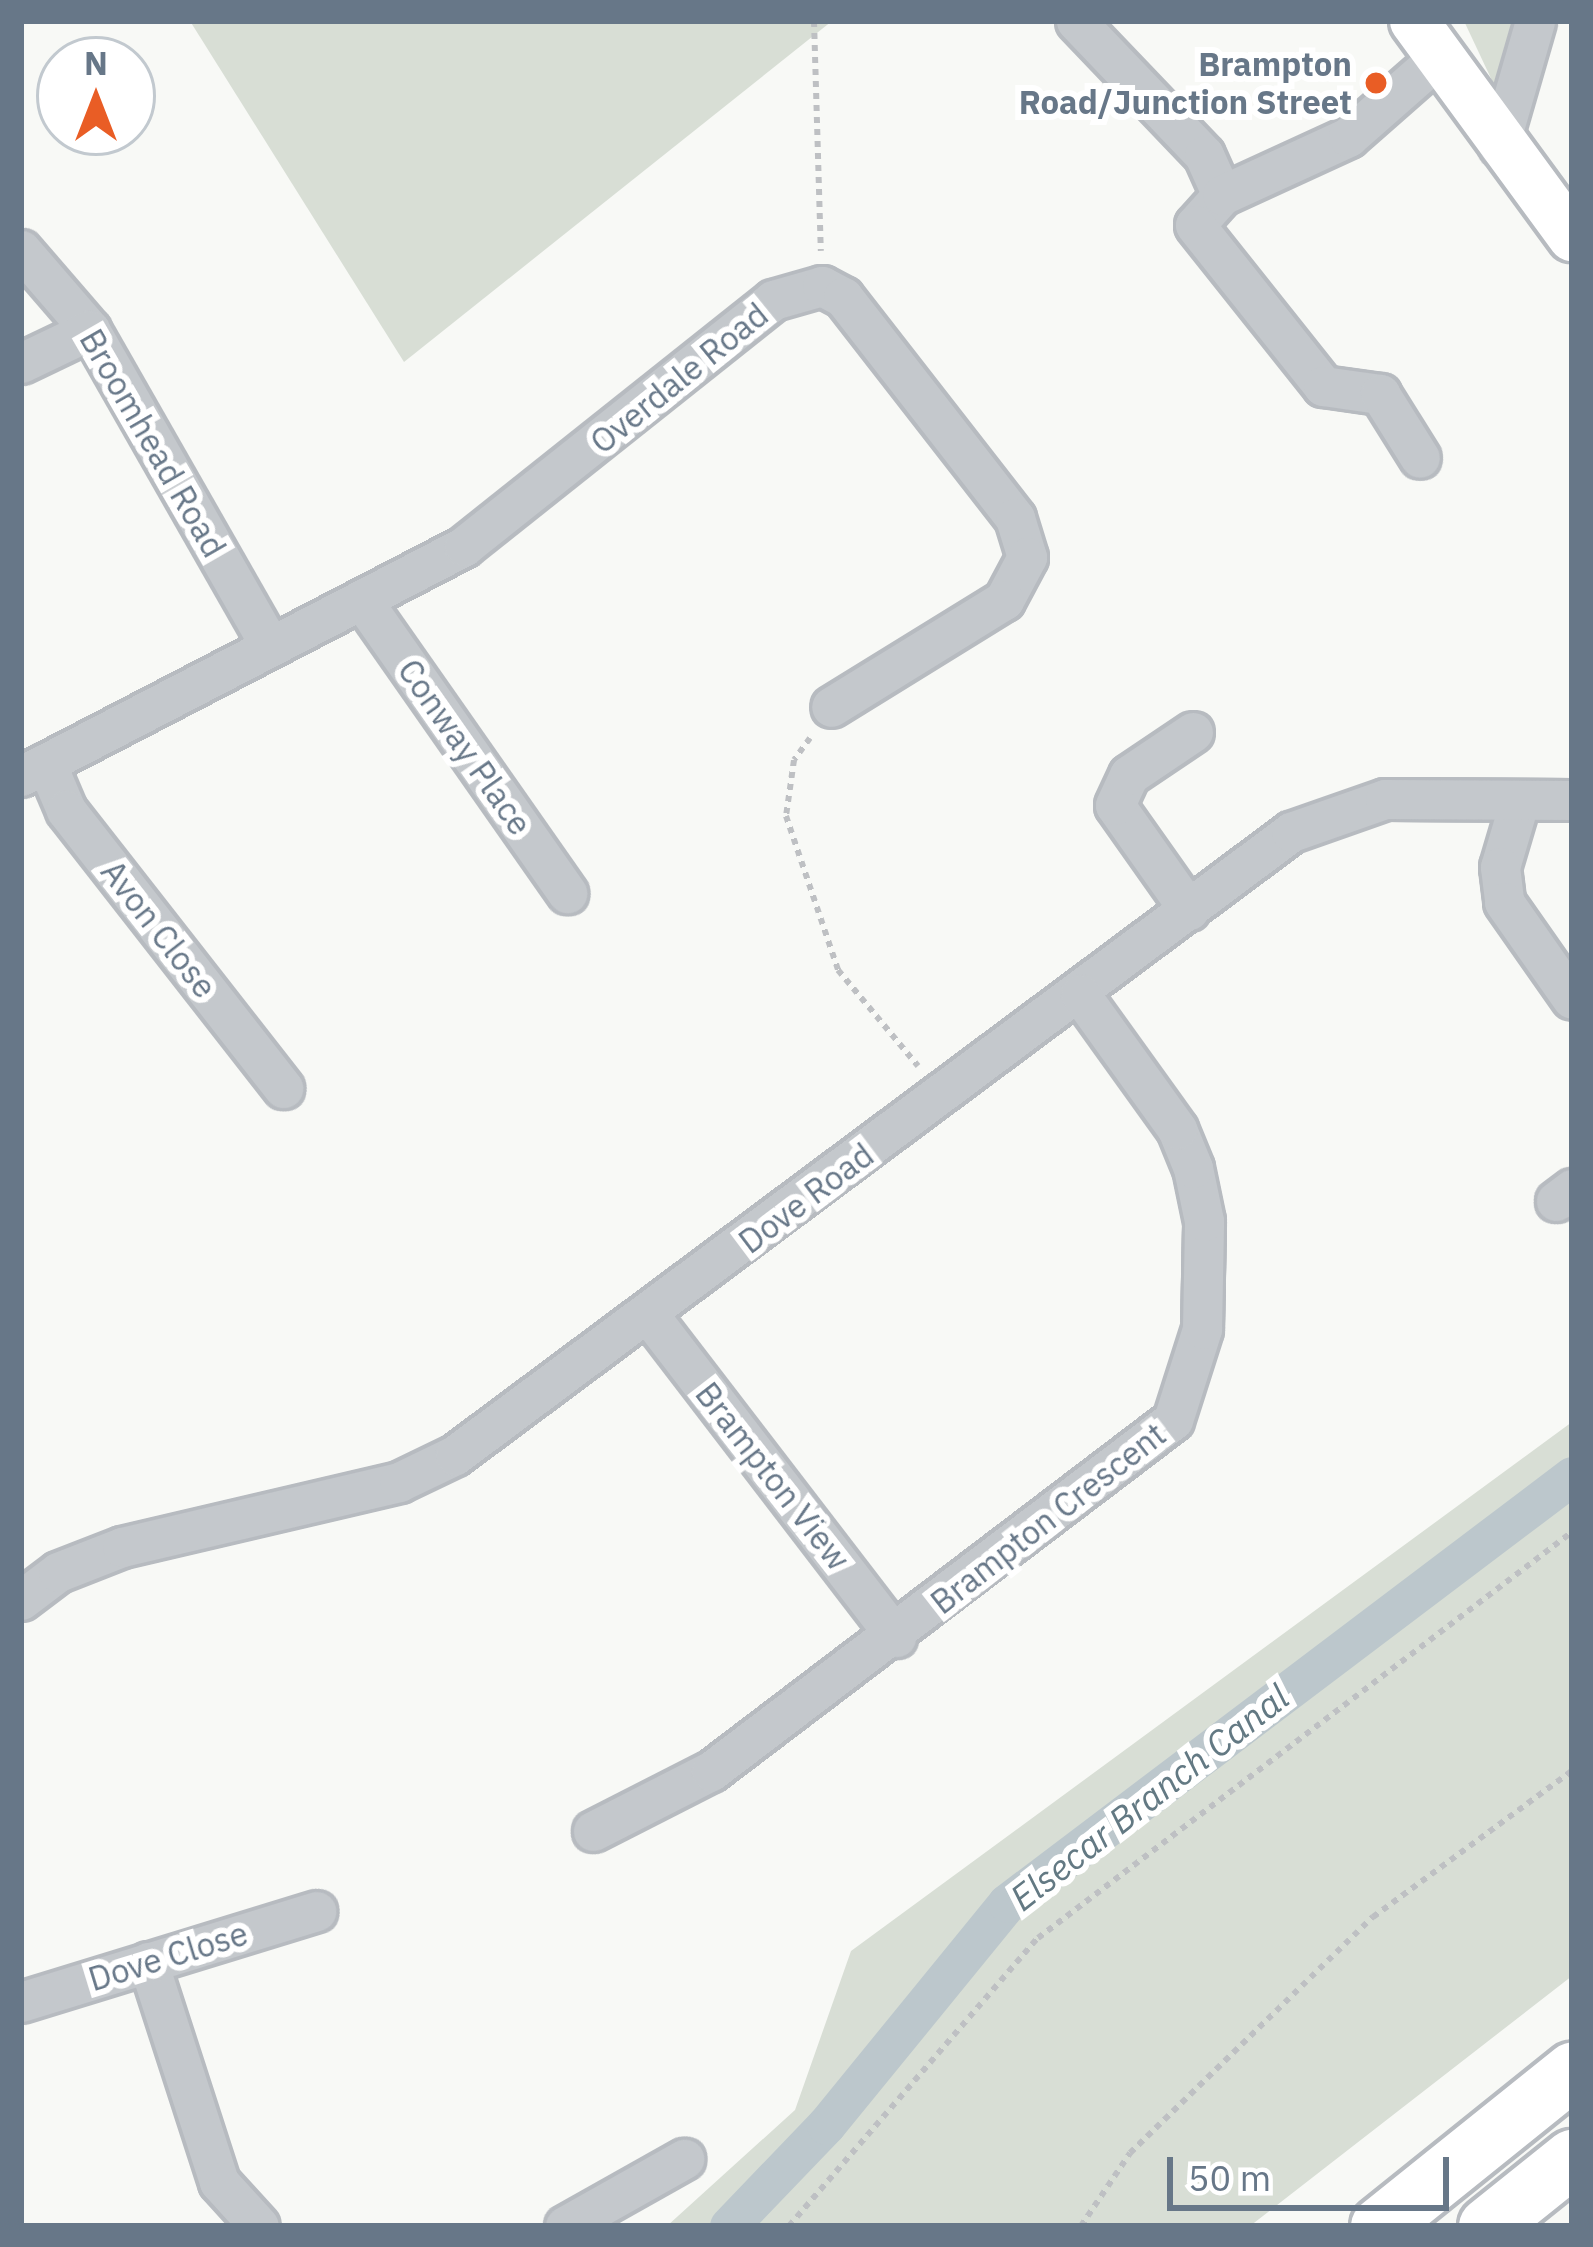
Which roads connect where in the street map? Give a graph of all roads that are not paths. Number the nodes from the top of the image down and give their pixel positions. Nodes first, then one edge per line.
1 (1076, 21) edge
2 (1535, 21) edge
3 (1426, 40) edge
4 (1499, 146) junction
5 (1222, 195) junction
6 (1572, 237) edge
7 (21, 250) edge
8 (90, 330) junction
9 (21, 363) edge
10 (1420, 458) dead end
11 (362, 600) junction
12 (270, 646) junction
13 (831, 707) road end
14 (1193, 732) dead end
15 (34, 770) edge
16 (1572, 800) edge
17 (1519, 803) junction
18 (567, 893) dead end
19 (1189, 910) junction
20 (1080, 994) junction
21 (1572, 999) edge
22 (283, 1088) dead end
23 (649, 1315) junction
24 (21, 1600) edge
25 (896, 1637) junction
26 (593, 1831) dead end
27 (316, 1911) dead end
28 (148, 1962) junction
29 (21, 2002) edge
30 (1572, 2071) edge
31 (684, 2158) dead end
32 (1572, 2158) edge
33 (259, 2226) edge
34 (565, 2226) edge
35 (1379, 2226) edge
36 (1487, 2226) edge

1 - 5 street
2 - 4 street
3 - 4 main road
3 - 5 street
4 - 6 main road
5 - 10 street
7 - 8 street, Broomhead Road
8 - 9 street
8 - 12 street, Broomhead Road
11 - 12 street, Overdale Road
11 - 13 street, Overdale Road
11 - 18 street, Conway Place
12 - 15 street, Overdale Road
14 - 19 street
15 - 22 street, Avon Close
16 - 17 street, Dove Road
17 - 19 street, Dove Road
17 - 21 street
19 - 20 street, Dove Road
20 - 23 street, Dove Road
20 - 25 street, Brampton Crescent
23 - 24 street, Dove Road
23 - 25 street, Brampton View
25 - 26 street, Brampton Crescent
27 - 28 street, Dove Close
28 - 29 street, Dove Close
28 - 33 street
30 - 35 highway
31 - 34 street
32 - 36 highway

